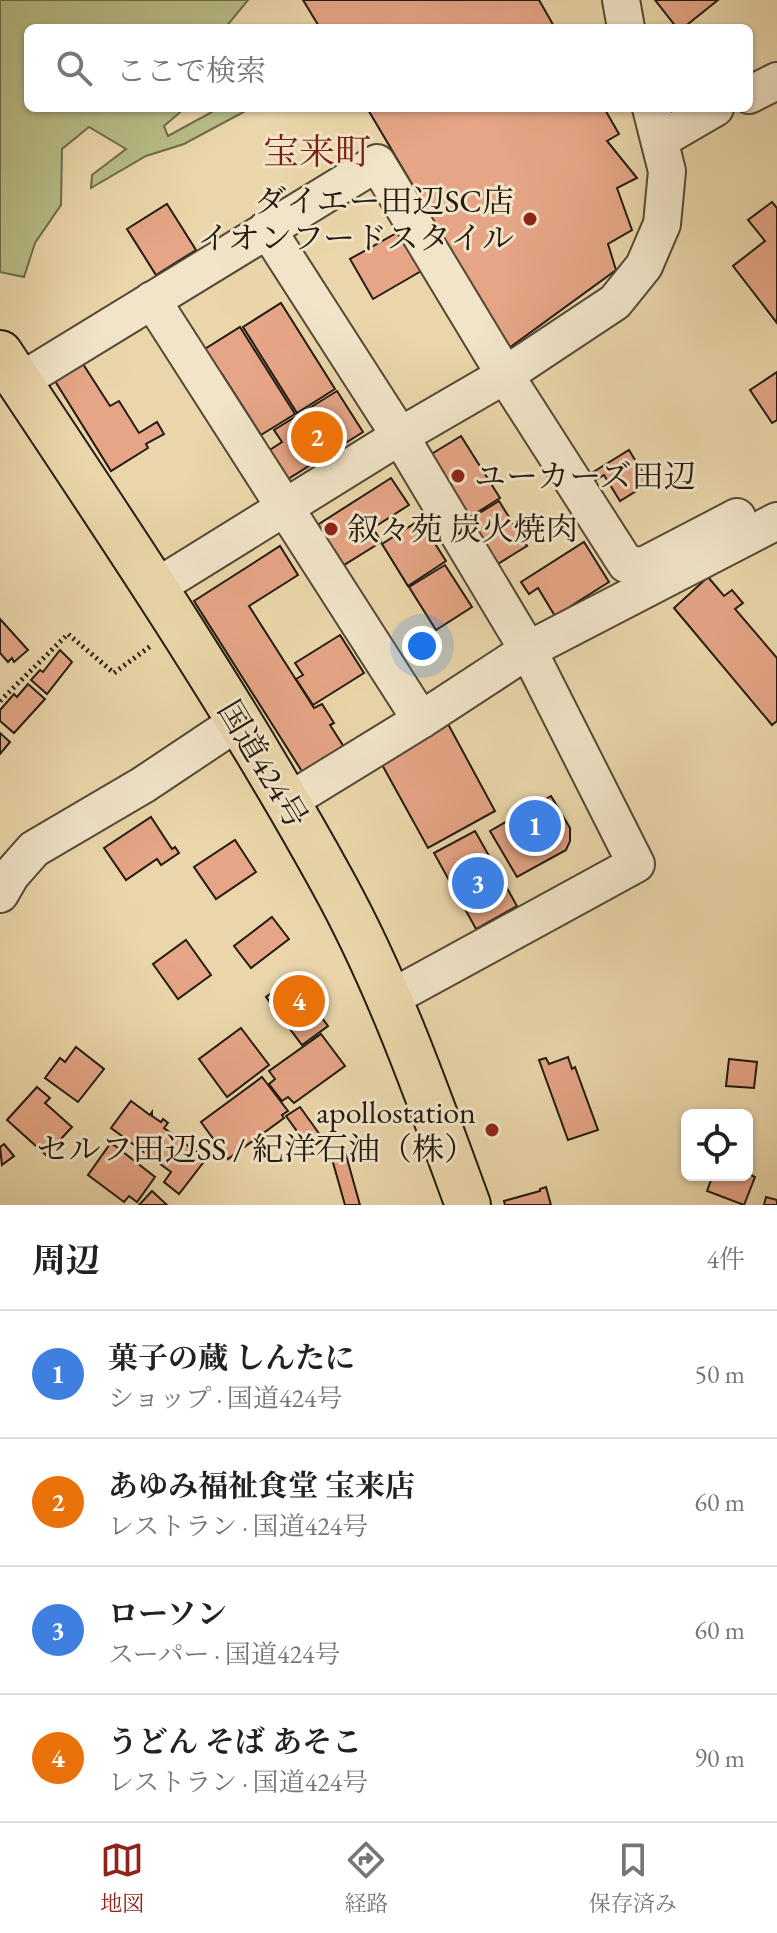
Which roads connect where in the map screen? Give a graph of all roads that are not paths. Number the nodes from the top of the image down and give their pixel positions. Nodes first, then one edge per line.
1 (621, 0) edge
2 (625, 24) edge
3 (777, 81) edge
4 (753, 93) edge
5 (700, 112) edge
6 (655, 124) edge
7 (267, 229) junction
8 (152, 300) junction
9 (10, 367) edge
10 (505, 375) junction
11 (400, 436) junction
12 (285, 508) junction
13 (737, 517) dead end
14 (777, 521) edge
15 (155, 588) junction
16 (528, 650) junction
17 (421, 720) junction
18 (239, 721) junction
19 (286, 803) junction
20 (0, 894) edge
21 (389, 999) junction
22 (468, 1205) edge

1 - 2 street
3 - 4 street
5 - 6 street
6 - 10 street
7 - 8 street
7 - 10 street
7 - 11 street
8 - 9 street
8 - 12 street
9 - 15 highway, 国道424号
10 - 11 street
10 - 13 street
11 - 12 street
11 - 16 street
12 - 15 street
12 - 17 street
14 - 16 street
15 - 18 highway, 国道424号
16 - 17 street
16 - 21 street
17 - 19 street
18 - 19 highway, 国道424号
18 - 20 street
19 - 21 highway, 国道424号
21 - 22 highway, 国道424号

